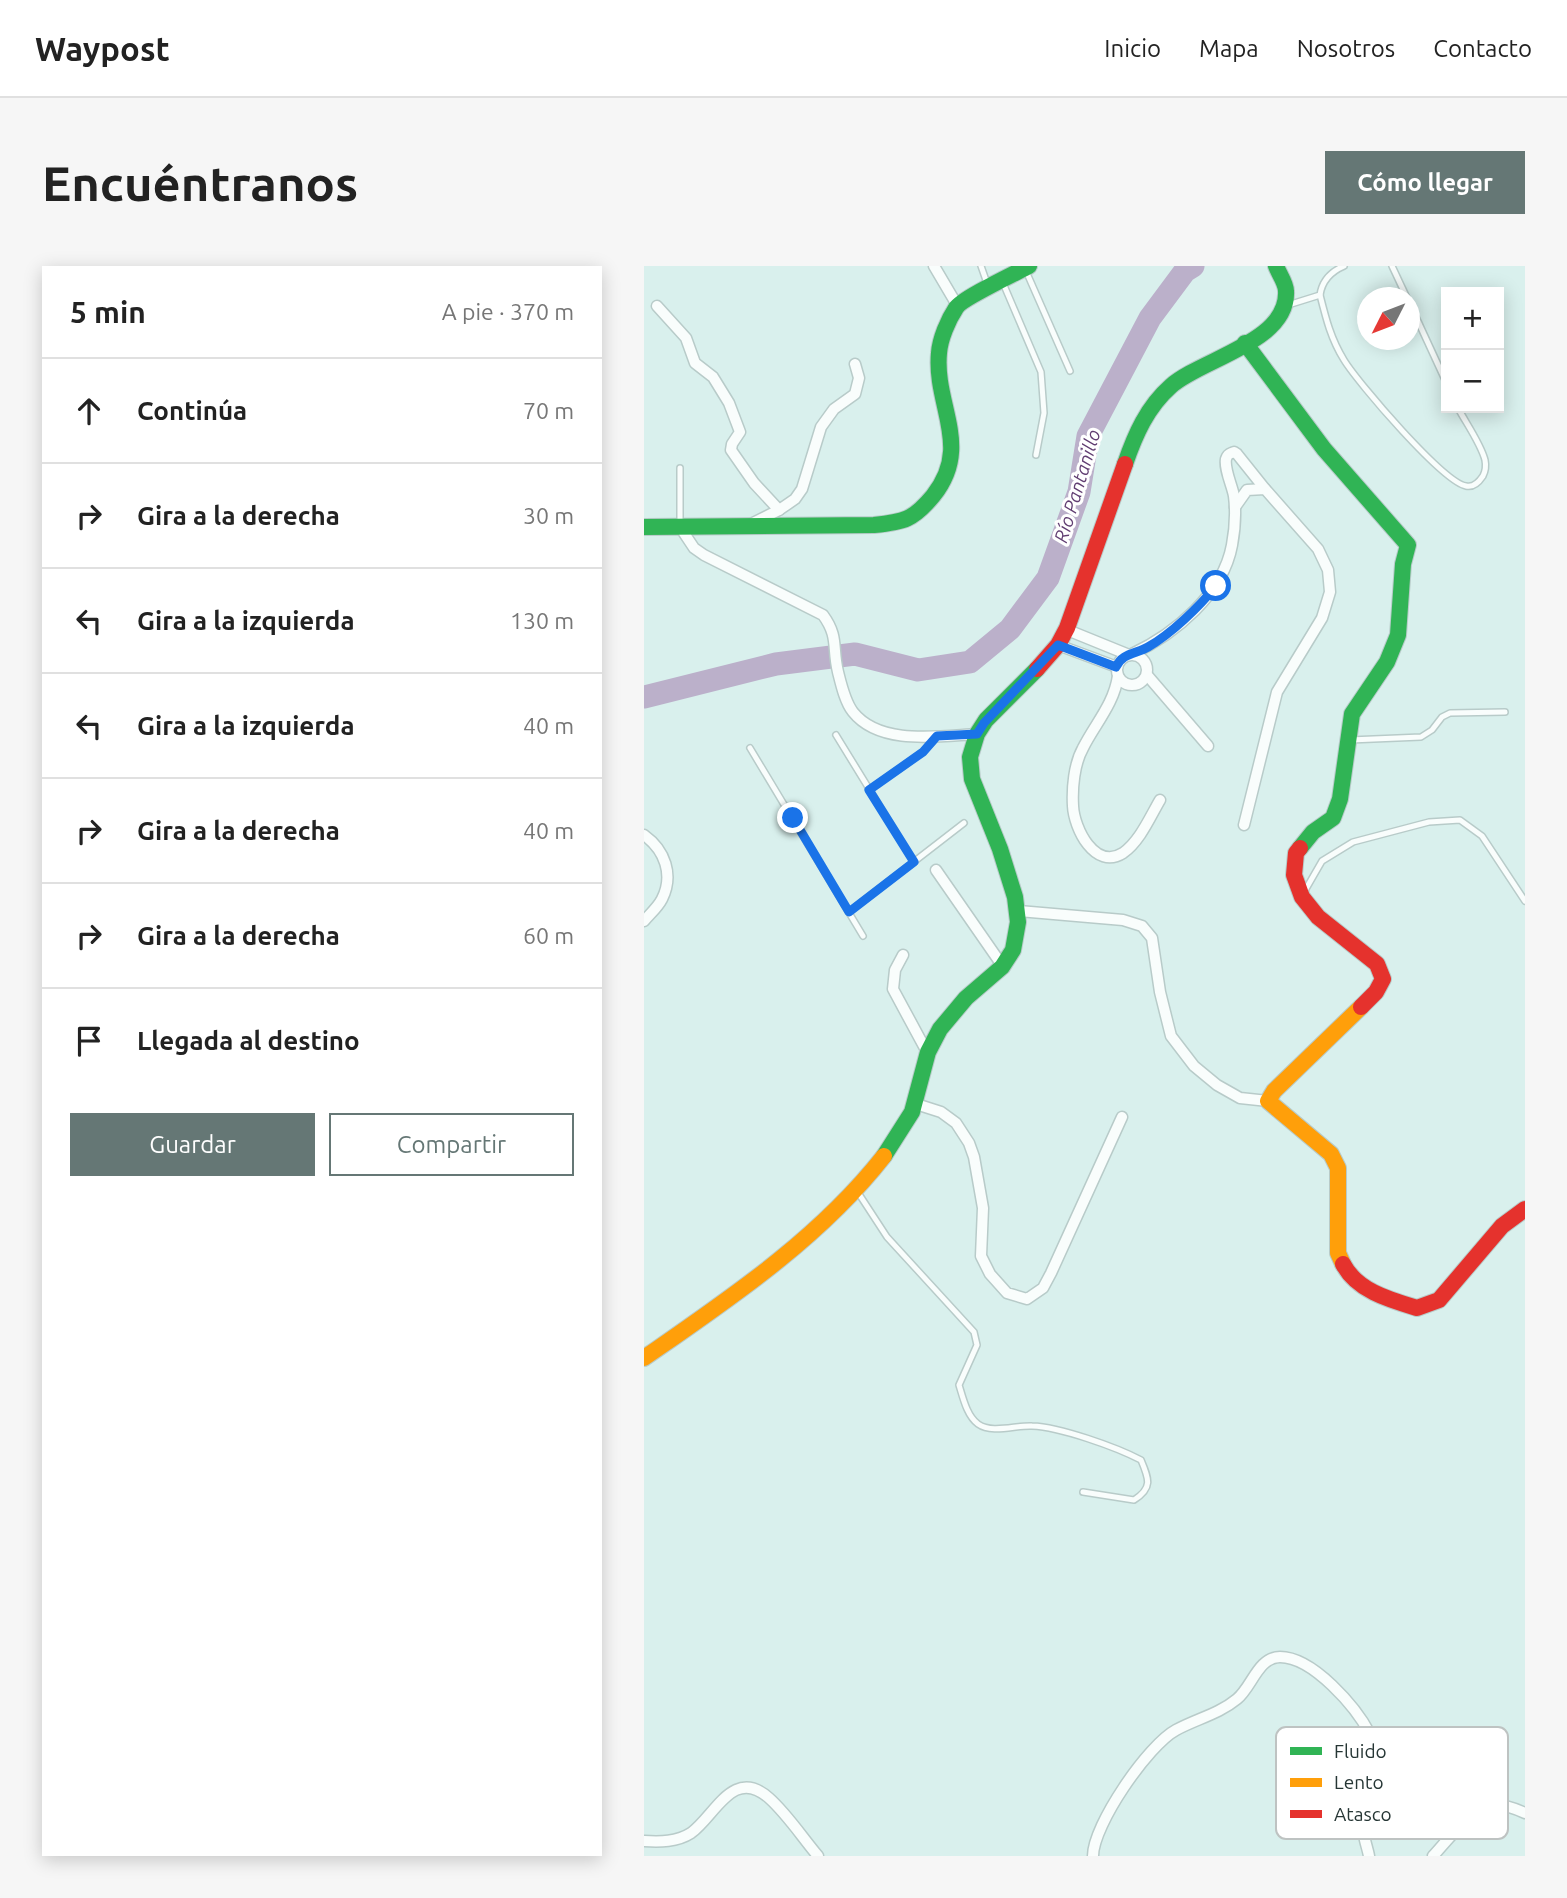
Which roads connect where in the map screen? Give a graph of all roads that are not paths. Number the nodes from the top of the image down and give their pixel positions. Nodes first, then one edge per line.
1 (934, 266) edge
2 (981, 266) edge
3 (1276, 266) edge
4 (1344, 266) edge
5 (1392, 266) edge
6 (1027, 267) edge
7 (995, 284) junction
8 (1402, 287) edge
9 (1320, 295) junction
10 (957, 304) junction
11 (657, 306) dead end
12 (1284, 306) junction
13 (1420, 326) edge
14 (1245, 343) junction
15 (855, 364) dead end
16 (1070, 370) dead end
17 (1441, 371) edge
18 (1461, 413) edge
19 (1036, 455) dead end
20 (680, 468) dead end
21 (1265, 489) junction
22 (1235, 507) junction
23 (779, 510) junction
24 (748, 526) junction
25 (644, 527) edge
26 (680, 527) junction
27 (1065, 629) junction
28 (1058, 645) junction
29 (1151, 646) junction
30 (1131, 654) junction
31 (1117, 672) junction
32 (1143, 678) junction
33 (1115, 693) junction
34 (1505, 712) dead end
35 (977, 734) junction
36 (836, 736) dead end
37 (937, 736) junction
38 (1350, 740) junction
39 (1208, 746) dead end
40 (750, 748) dead end
41 (869, 790) junction
42 (1160, 800) dead end
43 (964, 823) dead end
44 (1244, 825) dead end
45 (644, 835) edge
46 (914, 862) junction
47 (936, 870) dead end
48 (1302, 897) junction
49 (1525, 901) edge
50 (1019, 911) junction
51 (849, 912) junction
52 (644, 921) edge
53 (863, 936) dead end
54 (903, 955) dead end
55 (1004, 968) junction
56 (927, 1052) junction
57 (1268, 1101) junction
58 (916, 1104) junction
59 (1122, 1117) dead end
60 (855, 1189) junction
61 (1525, 1209) edge
62 (644, 1358) edge
63 (1083, 1492) dead end
64 (1366, 1727) edge
65 (1508, 1807) edge
66 (1525, 1813) edge
67 (1365, 1839) edge
68 (1450, 1839) edge
69 (644, 1841) edge
70 (818, 1856) edge
71 (1093, 1856) edge
72 (1370, 1856) edge
73 (1433, 1856) edge

1 - 10 street
2 - 7 lane
3 - 12 street
4 - 9 lane
5 - 8 lane
6 - 7 street
6 - 16 lane
7 - 10 street
7 - 19 lane
9 - 12 lane
9 - 18 lane
10 - 24 street
11 - 23 street
12 - 14 street
13 - 17 lane
14 - 27 street
14 - 38 street
15 - 23 street
20 - 26 lane
21 - 22 street
21 - 22 street
21 - 44 street
22 - 29 street
23 - 24 street
24 - 26 street
25 - 26 street
26 - 37 street
27 - 28 street
27 - 30 street
28 - 31 street
28 - 35 street
29 - 30 street
29 - 32 street
30 - 31 street
30 - 32 street
31 - 32 street
31 - 33 street
32 - 33 street
32 - 39 street
33 - 42 street
34 - 38 lane
35 - 37 street
35 - 50 street
36 - 41 lane
37 - 41 lane
38 - 48 street
40 - 51 lane
41 - 46 lane
43 - 46 lane
45 - 52 street
46 - 51 lane
47 - 55 street
48 - 49 lane
48 - 57 street
50 - 55 street
50 - 57 street
51 - 53 lane
54 - 56 street
55 - 56 street
56 - 58 street
57 - 61 street
58 - 59 street
58 - 60 street
60 - 62 street
60 - 63 lane
64 - 71 street
65 - 66 street
67 - 72 street
68 - 73 street
69 - 70 street

